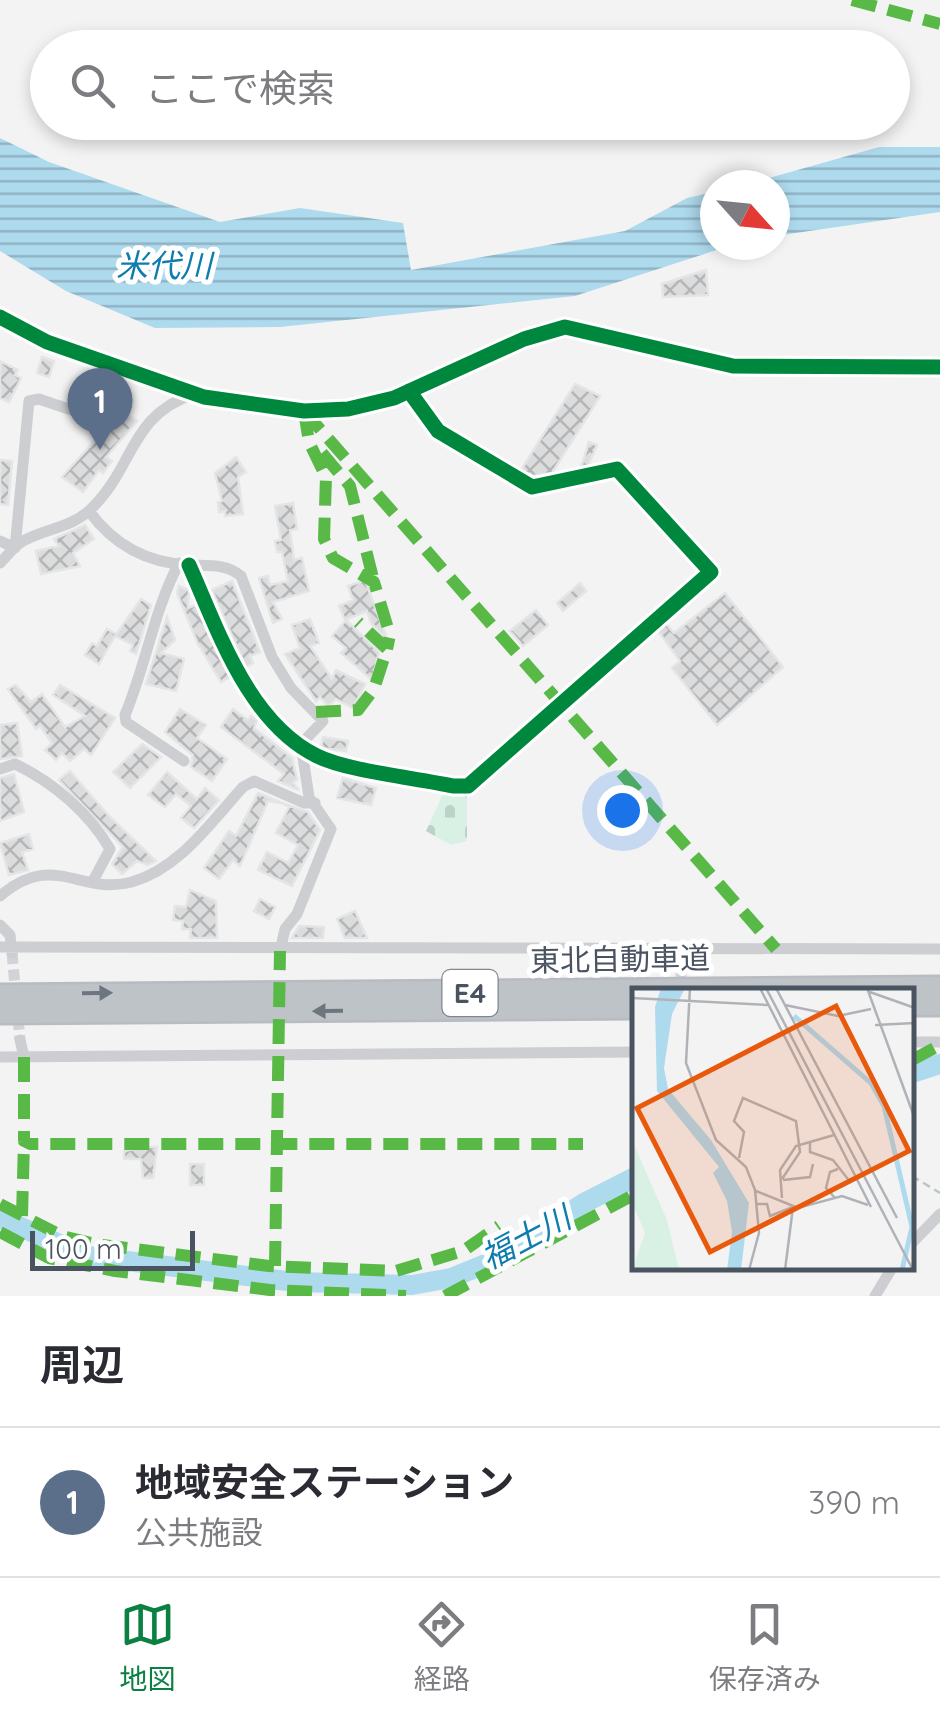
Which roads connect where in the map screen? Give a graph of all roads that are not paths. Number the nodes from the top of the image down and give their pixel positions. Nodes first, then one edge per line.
1 (0, 317) edge
2 (123, 368) junction
3 (940, 368) edge
4 (408, 391) junction
5 (194, 394) junction
6 (89, 511) junction
7 (0, 541) edge
8 (15, 548) junction
9 (0, 563) edge
10 (184, 564) junction
11 (301, 744) junction
12 (184, 761) dead end
13 (0, 769) edge
14 (314, 803) junction
15 (92, 880) junction
16 (0, 896) edge
17 (0, 925) edge
18 (8, 949) edge
19 (280, 950) junction
20 (940, 950) edge
21 (940, 986) edge
22 (705, 988) edge
23 (632, 989) edge
24 (0, 994) edge
25 (940, 1004) edge
26 (915, 1005) edge
27 (632, 1008) edge
28 (0, 1014) edge
29 (20, 1040) tunnel mouth
30 (632, 1052) edge
31 (0, 1057) edge
32 (24, 1057) junction
33 (940, 1214) edge
34 (915, 1240) edge
35 (890, 1271) edge
36 (874, 1296) edge

1 - 2 street
2 - 5 street
2 - 8 street
3 - 4 street
4 - 5 street
4 - 11 street
5 - 6 street
6 - 8 street
6 - 10 street
7 - 8 street
8 - 9 street
10 - 11 street
10 - 11 street
10 - 12 street
11 - 14 street
13 - 15 street
14 - 15 street
14 - 19 street
15 - 16 street
17 - 18 street
18 - 19 street
19 - 20 street
22 -> 21 highway, 東北自動車道 / E4
24 -> 23 highway, 東北自動車道 / E4
25 - 26 highway
27 -> 28 highway, 東北自動車道 / E4
29 - 32 street
30 - 32 street
31 - 32 street
33 - 34 street
35 - 36 street

